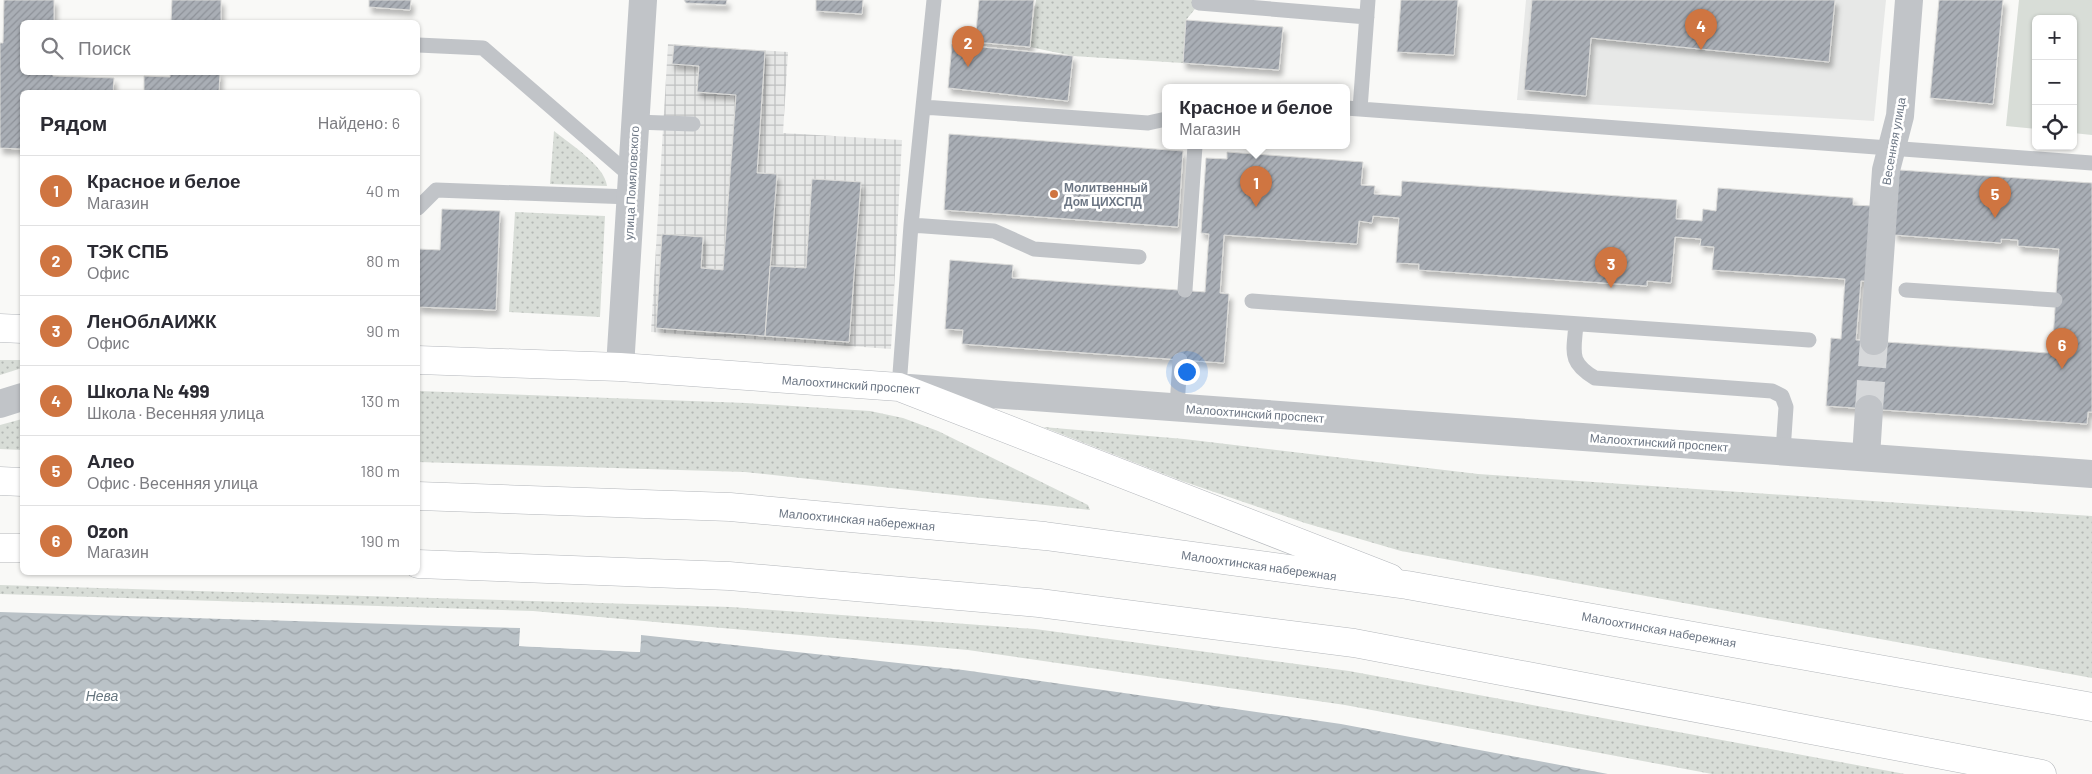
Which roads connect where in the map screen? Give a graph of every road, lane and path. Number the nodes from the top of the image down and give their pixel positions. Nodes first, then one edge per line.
1 (643, 0) edge
2 (934, 0) edge
3 (1368, 0) edge
4 (1909, 0) edge
5 (1199, 4) dead end
6 (1367, 17) junction
7 (420, 45) edge
8 (922, 107) junction
9 (1353, 109) edge
10 (1162, 120) edge
11 (635, 122) junction
12 (693, 124) dead end
13 (1892, 147) junction
14 (1195, 149) edge
15 (2092, 163) edge
16 (631, 187) junction
17 (420, 206) edge
18 (911, 225) junction
19 (1139, 257) dead end
20 (1185, 290) dead end
21 (1906, 290) dead end
22 (2056, 300) dead end
23 (1252, 301) dead end
24 (1576, 324) junction
25 (0, 328) edge
26 (20, 329) edge
27 (1809, 340) dead end
28 (1874, 341) tunnel mouth
29 (420, 360) edge
30 (1180, 360) dead end
31 (620, 367) junction
32 (899, 387) junction
33 (20, 398) edge
34 (0, 404) edge
35 (1177, 407) junction
36 (1869, 409) tunnel mouth
37 (1783, 451) junction
38 (1866, 457) junction
39 (2092, 474) edge
40 (0, 481) edge
41 (20, 482) edge
42 (420, 496) edge
43 (0, 548) edge
44 (20, 548) edge
45 (420, 564) edge
46 (1407, 584) junction
47 (2092, 707) edge
48 (2042, 774) edge

1 - 11 street, улица Помяловского
2 - 8 lane
3 - 6 lane
4 - 13 street, Весенняя улица
5 - 6 lane
6 - 9 lane
7 - 16 lane
8 - 10 lane
8 - 18 lane
9 - 13 lane
11 - 12 lane
11 - 16 street, улица Помяловского
13 - 15 lane
13 - 28 street, Весенняя улица
14 - 20 lane
16 - 17 lane
16 - 31 street, улица Помяловского
18 - 19 lane
18 - 32 lane
21 - 22 lane
23 - 24 lane
24 - 27 lane
24 - 37 lane
25 - 26 main road
29 - 31 main road, Малоохтинский проспект
30 - 35 lane
31 - 32 main road, Малоохтинский проспект
32 - 35 street, Малоохтинский проспект
32 - 46 main road
33 - 34 street
35 - 37 street, Малоохтинский проспект
36 - 38 street
37 - 38 street, Малоохтинский проспект
38 - 39 street, Малоохтинский проспект
40 - 41 main road
42 - 46 main road, Малоохтинская набережная
43 - 44 main road
45 - 48 main road
46 - 47 main road, Малоохтинская набережная

